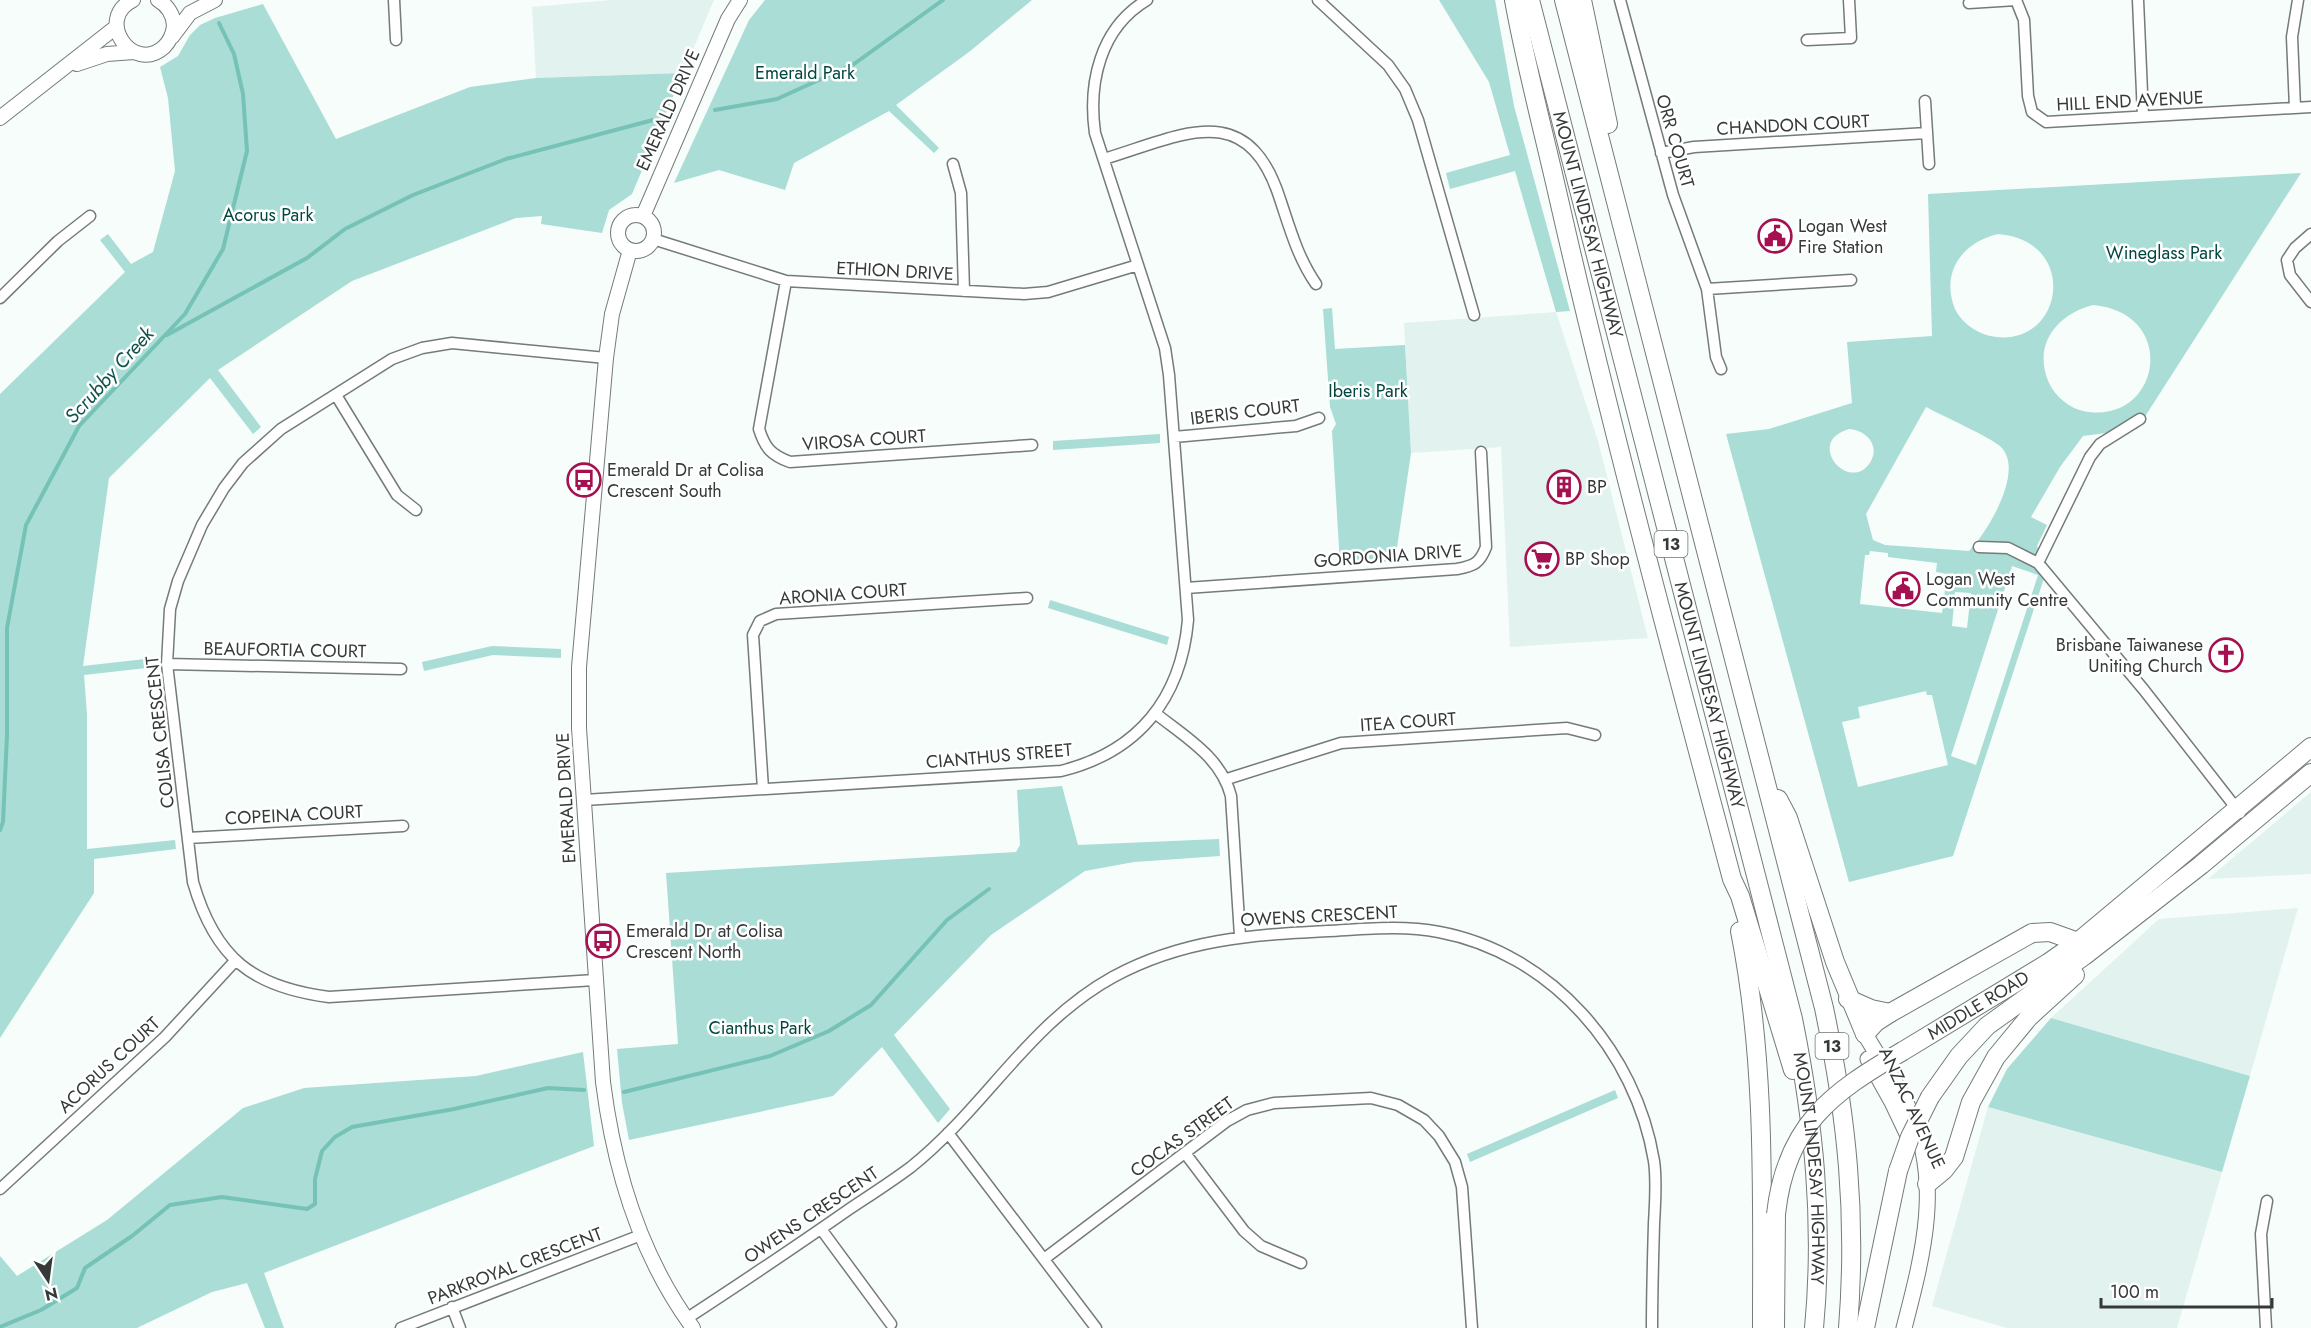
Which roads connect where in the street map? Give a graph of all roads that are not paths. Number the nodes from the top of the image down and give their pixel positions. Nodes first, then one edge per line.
1 (119, 0) edge
2 (133, 0) edge
3 (158, 0) edge
4 (170, 0) edge
5 (179, 0) edge
6 (215, 0) edge
7 (394, 0) edge
8 (732, 0) edge
9 (740, 0) edge
10 (1147, 0) edge
11 (1318, 0) edge
12 (1514, 0) edge
13 (1530, 0) edge
14 (1564, 0) edge
15 (1582, 0) edge
16 (1620, 0) edge
17 (1849, 0) edge
18 (2016, 0) edge
19 (2138, 0) edge
20 (2298, 0) edge
21 (1969, 3) dead end
22 (728, 19) junction
23 (117, 21) junction
24 (170, 39) junction
25 (396, 40) dead end
26 (1807, 40) dead end
27 (134, 52) junction
28 (69, 66) junction
29 (1925, 101) dead end
30 (2311, 107) edge
31 (2295, 108) junction
32 (2143, 116) junction
33 (0, 118) edge
34 (1927, 133) junction
35 (1661, 153) junction
36 (1104, 159) junction
37 (953, 164) dead end
38 (1929, 164) dead end
39 (1609, 176) junction
40 (90, 216) dead end
41 (643, 216) junction
42 (2311, 234) edge
43 (653, 239) junction
44 (630, 250) junction
45 (1138, 266) junction
46 (1851, 280) dead end
47 (786, 281) junction
48 (1316, 284) dead end
49 (1707, 288) junction
50 (964, 291) junction
51 (0, 298) edge
52 (2311, 302) edge
53 (1474, 315) dead end
54 (606, 357) junction
55 (1721, 369) dead end
56 (336, 395) junction
57 (1319, 418) dead end
58 (2140, 419) dead end
59 (1174, 437) junction
60 (1032, 446) dead end
61 (1481, 452) dead end
62 (416, 510) dead end
63 (1979, 547) dead end
64 (2038, 563) junction
65 (1186, 588) junction
66 (1027, 598) dead end
67 (167, 664) junction
68 (402, 669) dead end
69 (1155, 713) junction
70 (1595, 735) dead end
71 (2311, 747) edge
72 (1763, 771) junction
73 (2311, 773) edge
74 (1227, 779) junction
75 (763, 789) junction
76 (584, 801) junction
77 (2236, 809) junction
78 (2250, 824) junction
79 (403, 826) dead end
80 (188, 838) junction
81 (1732, 879) junction
82 (1240, 936) junction
83 (2081, 949) junction
84 (235, 960) junction
85 (595, 980) junction
86 (1848, 999) junction
87 (1890, 1013) junction
88 (1865, 1034) junction
89 (1807, 1089) junction
90 (948, 1132) junction
91 (1185, 1153) junction
92 (1927, 1184) junction
93 (0, 1189) edge
94 (2267, 1201) dead end
95 (821, 1229) junction
96 (641, 1235) junction
97 (1044, 1260) junction
98 (1301, 1263) dead end
99 (452, 1307) junction
100 (690, 1323) edge
101 (891, 1324) dead end
102 (401, 1328) edge
103 (460, 1328) edge
104 (1096, 1328) edge
105 (1472, 1328) edge
106 (1652, 1328) edge
107 (1762, 1328) edge
108 (1775, 1328) edge
109 (1814, 1328) edge
110 (1848, 1328) edge
111 (1866, 1328) edge
112 (1904, 1328) edge
113 (2266, 1328) edge

1 - 23 street
2 - 23 street
3 - 24 street
4 - 5 street
6 - 24 street
7 - 25 street
8 - 22 street, EMERALD DRIVE
9 - 22 street, EMERALD DRIVE
10 - 36 street
11 - 53 street
12 - 81 main road
13 - 89 main road, MOUNT LINDESAY HIGHWAY / 13
14 - 39 main road, MOUNT LINDESAY HIGHWAY / 13
15 - 39 main road
16 - 35 street, ORR COURT
17 - 26 street
18 - 21 street
18 - 32 street, HILL END AVENUE
19 - 32 street
20 - 31 street
22 - 41 street, EMERALD DRIVE
23 - 27 street
23 - 28 street
24 - 27 street
27 - 28 street
28 - 33 street
29 - 34 street
30 - 31 street, HILL END AVENUE
31 - 32 street, HILL END AVENUE
34 - 35 street, CHANDON COURT
34 - 38 street
35 - 49 street, ORR COURT
36 - 45 street
36 - 48 street
37 - 50 street
39 - 72 main road, MOUNT LINDESAY HIGHWAY / 13
40 - 51 street
41 - 43 street
41 - 44 street
42 - 52 street
43 - 44 street
43 - 47 street, ETHION DRIVE
44 - 54 street, EMERALD DRIVE
45 - 50 street, ETHION DRIVE
45 - 59 street, CIANTHUS STREET
46 - 49 street
47 - 50 street, ETHION DRIVE
47 - 60 street, VIROSA COURT
49 - 55 street, ORR COURT
54 - 56 street, COLISA CRESCENT
54 - 76 street, EMERALD DRIVE
56 - 62 street
56 - 67 street, COLISA CRESCENT
57 - 59 street, IBERIS COURT
58 - 64 street
59 - 65 street, CIANTHUS STREET
61 - 65 street, GORDONIA DRIVE
63 - 64 street
64 - 77 street
65 - 69 street, CIANTHUS STREET
66 - 75 street, ARONIA COURT
67 - 68 street, BEAUFORTIA COURT
67 - 80 street, COLISA CRESCENT
69 - 74 street
69 - 75 street, CIANTHUS STREET
70 - 74 street, ITEA COURT
71 - 77 main road, MIDDLE ROAD
72 - 86 main road
72 - 110 main road, MOUNT LINDESAY HIGHWAY / 13
73 - 78 main road, MIDDLE ROAD
74 - 82 street
75 - 76 street, CIANTHUS STREET
76 - 85 street, EMERALD DRIVE
77 - 78 street
77 - 83 main road, MIDDLE ROAD
78 - 83 main road, MIDDLE ROAD
79 - 80 street, COPEINA COURT
80 - 84 street, COLISA CRESCENT
81 - 89 main road
81 - 107 main road
82 - 90 street, OWENS CRESCENT
82 - 106 street, OWENS CRESCENT
83 - 87 main road
83 - 92 main road
83 - 108 main road, MIDDLE ROAD, bridge
83 - 111 main road, MIDDLE ROAD, bridge
84 - 85 street, COLISA CRESCENT
84 - 93 street, ACORUS COURT
85 - 96 street, EMERALD DRIVE
86 - 87 main road
86 - 88 main road
87 - 88 main road
88 - 92 main road, ANZAC AVENUE
89 - 109 main road, MOUNT LINDESAY HIGHWAY / 13
90 - 95 street, OWENS CRESCENT
90 - 97 street
91 - 97 street, COCAS STREET
91 - 98 street
91 - 105 street, COCAS STREET
92 - 112 main road, ANZAC AVENUE
94 - 113 street
95 - 100 street, OWENS CRESCENT
95 - 101 street
96 - 99 street, PARKROYAL CRESCENT
96 - 100 street, EMERALD DRIVE
97 - 104 street
99 - 102 street, PARKROYAL CRESCENT
99 - 103 street

